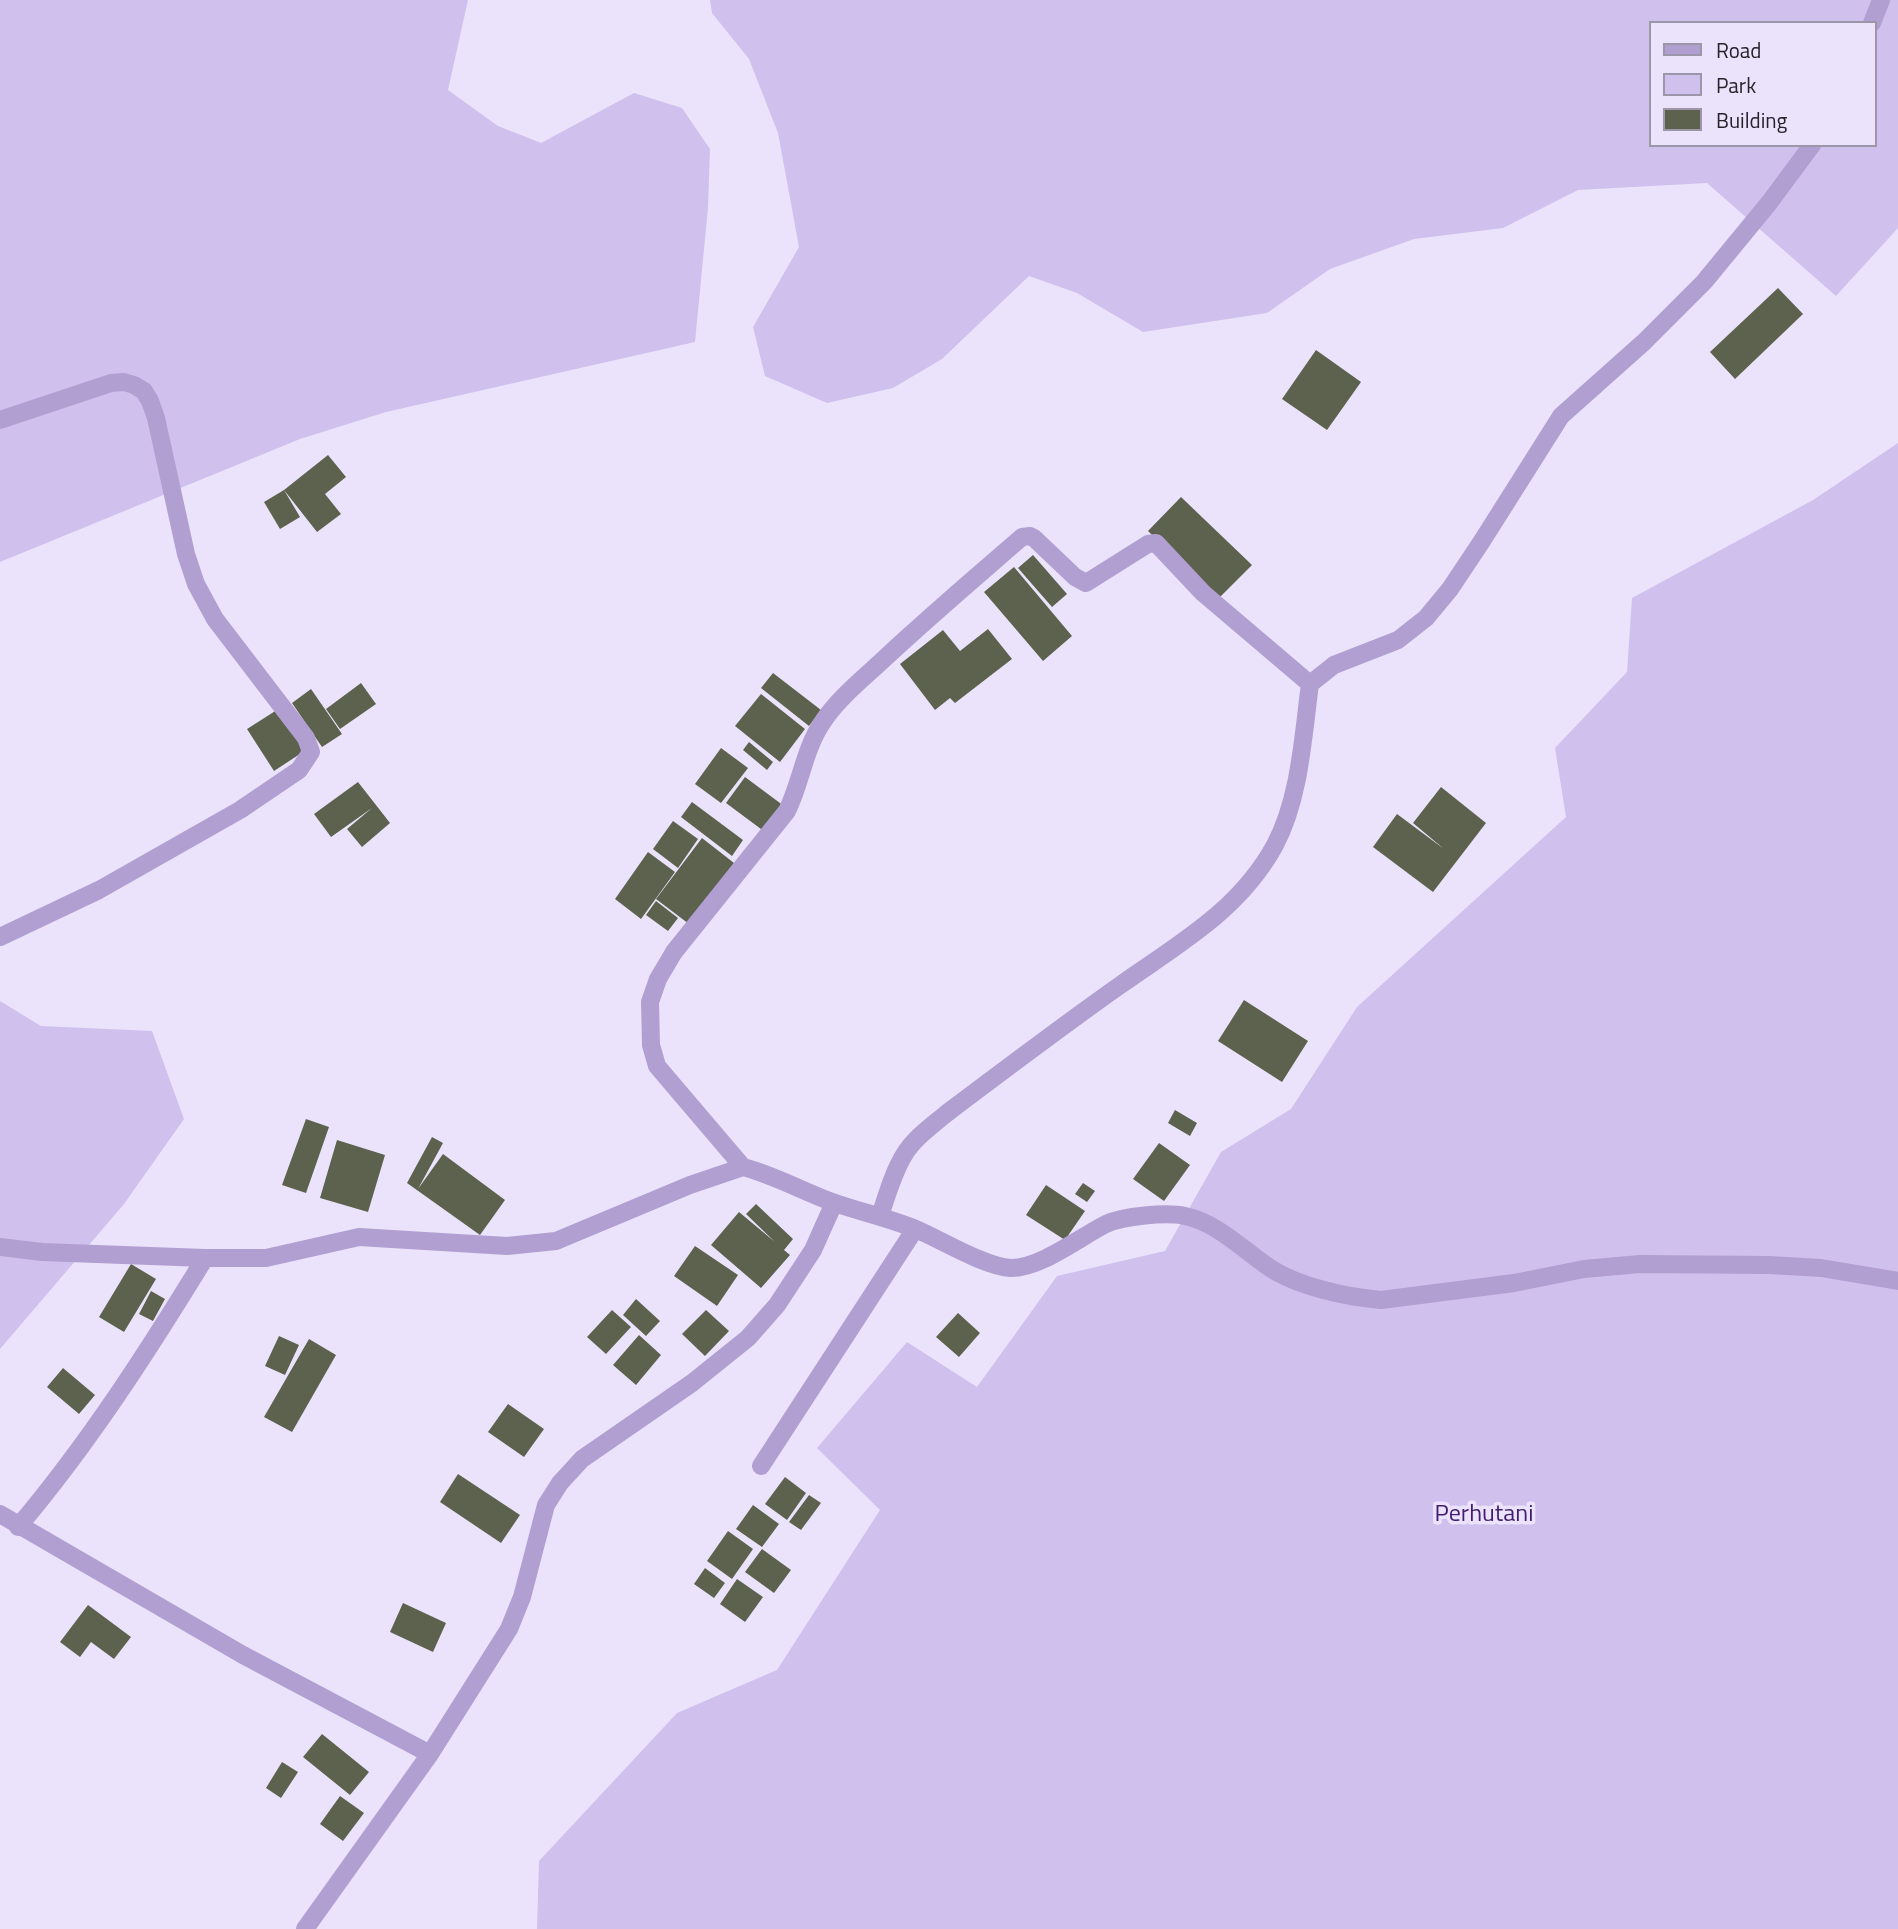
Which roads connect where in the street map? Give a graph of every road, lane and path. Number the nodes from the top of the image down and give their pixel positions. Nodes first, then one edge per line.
1 (1881, 0) edge
2 (1873, 21) edge
3 (1811, 147) edge
4 (0, 420) edge
5 (1310, 684) junction
6 (0, 937) edge
7 (743, 1167) junction
8 (834, 1203) junction
9 (880, 1216) junction
10 (915, 1228) junction
11 (0, 1247) edge
12 (205, 1258) junction
13 (1898, 1281) edge
14 (761, 1466) dead end
15 (0, 1514) edge
16 (18, 1527) junction
17 (430, 1754) junction
18 (305, 1929) edge

1 - 2 street
3 - 5 street
4 - 6 street
5 - 7 street
5 - 9 street
7 - 8 street
7 - 12 street
8 - 9 street
8 - 17 street
9 - 10 street
10 - 13 street
10 - 14 street
11 - 12 street
12 - 16 street
15 - 16 street
16 - 17 street
17 - 18 street

